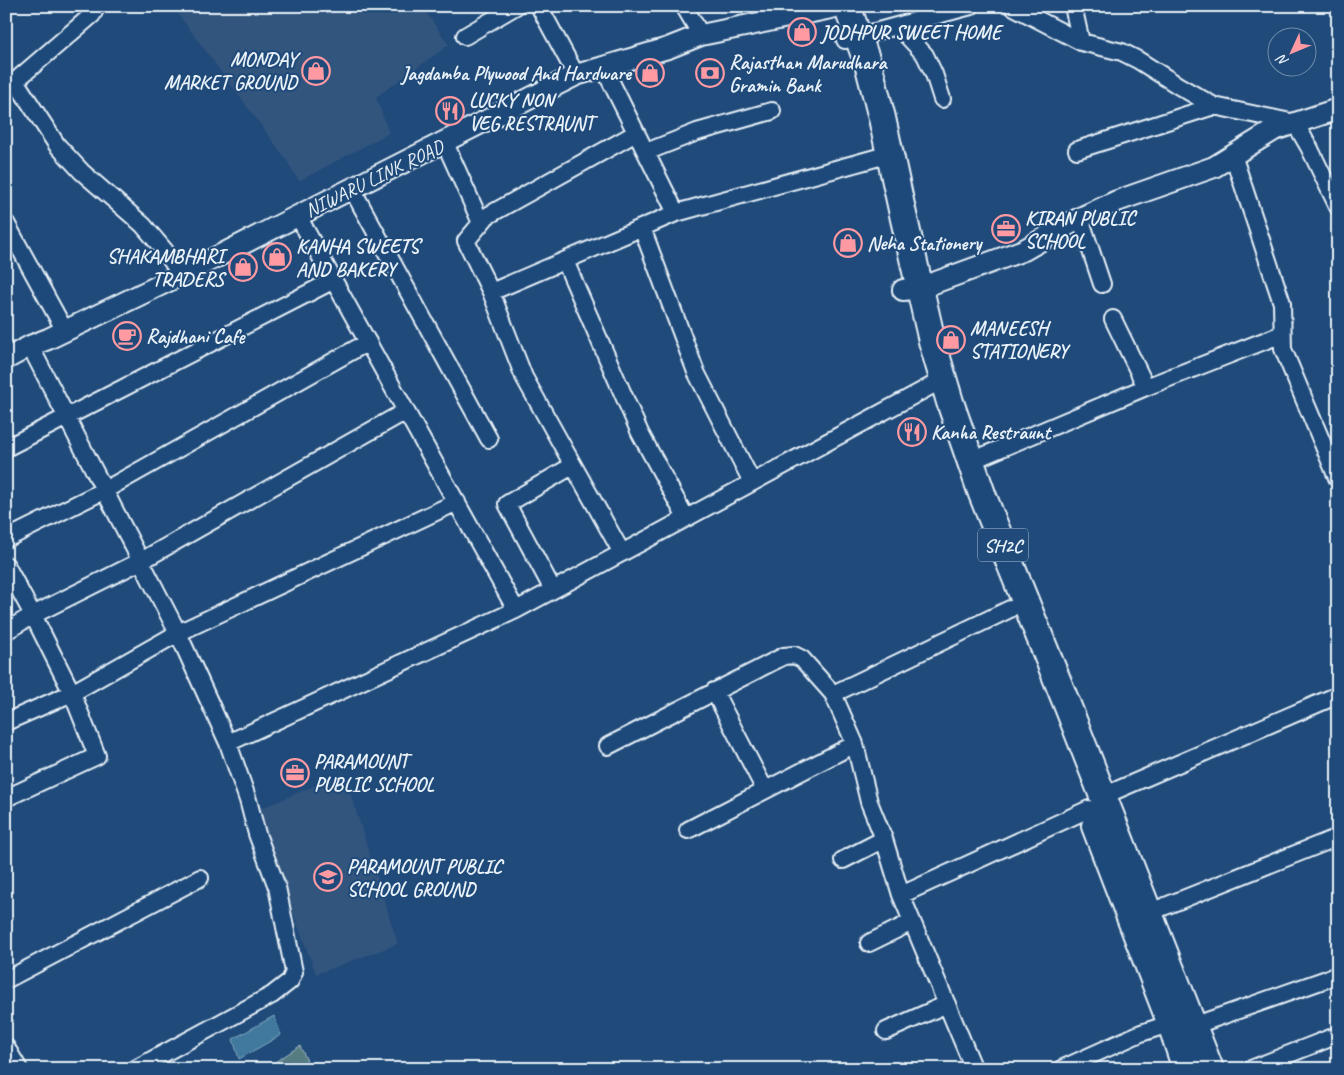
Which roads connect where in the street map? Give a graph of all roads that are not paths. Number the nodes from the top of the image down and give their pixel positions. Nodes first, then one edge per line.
1 (97, 6) edge
2 (516, 6) edge
3 (539, 6) edge
4 (684, 6) edge
5 (971, 6) edge
6 (1012, 6) edge
7 (1073, 6) edge
8 (838, 7) edge
9 (935, 12) edge
10 (898, 26) junction
11 (701, 35) junction
12 (465, 36) dead end
13 (851, 38) junction
14 (1081, 42) junction
15 (604, 68) junction
16 (576, 76) junction
17 (11, 86) edge
18 (942, 99) dead end
19 (1214, 106) junction
20 (1338, 109) edge
21 (772, 111) dead end
22 (1295, 123) junction
23 (636, 133) junction
24 (445, 143) junction
25 (1077, 150) dead end
26 (646, 152) junction
27 (1233, 155) junction
28 (883, 156) junction
29 (352, 189) junction
30 (1338, 206) edge
31 (676, 213) junction
32 (298, 216) junction
33 (1080, 218) junction
34 (6, 223) edge
35 (481, 223) junction
36 (642, 228) junction
37 (564, 261) junction
38 (181, 275) junction
39 (334, 280) junction
40 (1102, 284) dead end
41 (912, 289) junction
42 (491, 292) junction
43 (1113, 320) dead end
44 (65, 331) junction
45 (1282, 334) junction
46 (368, 342) junction
47 (30, 346) junction
48 (6, 359) edge
49 (936, 383) junction
50 (1146, 387) junction
51 (406, 411) junction
52 (67, 417) junction
53 (489, 439) dead end
54 (6, 448) edge
55 (971, 461) junction
56 (572, 466) junction
57 (1338, 480) edge
58 (752, 482) junction
59 (105, 490) junction
60 (457, 502) junction
61 (686, 518) junction
62 (6, 539) edge
63 (622, 553) junction
64 (141, 561) junction
65 (6, 565) edge
66 (553, 590) junction
67 (1010, 609) junction
68 (516, 610) junction
69 (33, 615) junction
70 (6, 631) edge
71 (178, 634) junction
72 (714, 691) junction
73 (72, 692) junction
74 (833, 694) junction
75 (1338, 695) edge
76 (1060, 710) junction
77 (6, 722) edge
78 (228, 743) junction
79 (855, 744) junction
80 (608, 746) dead end
81 (765, 790) junction
82 (6, 798) edge
83 (1096, 803) junction
84 (688, 830) dead end
85 (1338, 838) edge
86 (884, 839) junction
87 (843, 860) dead end
88 (200, 878) dead end
89 (901, 895) junction
90 (1148, 912) junction
91 (912, 922) junction
92 (869, 944) dead end
93 (1338, 975) edge
94 (6, 980) edge
95 (947, 1004) junction
96 (1185, 1022) junction
97 (886, 1031) dead end
98 (1338, 1035) edge
99 (6, 1047) edge
100 (1066, 1068) edge
101 (19, 1069) edge
102 (135, 1069) edge
103 (974, 1069) edge
104 (1186, 1069) edge
105 (1210, 1069) edge
106 (1251, 1069) edge

1 - 17 street
2 - 12 street
3 - 16 street
4 - 11 street
5 - 9 street
6 - 14 street
7 - 14 street
8 - 11 street, NIWARU LINK ROAD
8 - 13 main road, SH2C
9 - 10 street
10 - 13 street
10 - 18 street
11 - 15 street, NIWARU LINK ROAD
13 - 28 main road, SH2C
14 - 19 street
15 - 16 street, NIWARU LINK ROAD
15 - 23 street
16 - 24 street, NIWARU LINK ROAD
17 - 38 street
19 - 22 street
19 - 25 street
20 - 22 street
21 - 26 street
22 - 27 street
22 - 30 street
23 - 26 street
23 - 35 street
24 - 29 street, NIWARU LINK ROAD
24 - 35 street
26 - 31 street
27 - 33 street
27 - 45 street
28 - 31 street
28 - 41 main road, SH2C
29 - 32 street, NIWARU LINK ROAD
29 - 53 street
31 - 36 street
32 - 38 street, NIWARU LINK ROAD
32 - 39 street
33 - 40 street
33 - 41 street
34 - 44 street
35 - 42 street
36 - 37 street
36 - 58 street
37 - 42 street
37 - 61 street
38 - 44 street, NIWARU LINK ROAD
39 - 46 street
39 - 52 street
41 - 49 main road, SH2C
42 - 56 street
43 - 50 street
44 - 47 street, NIWARU LINK ROAD
45 - 50 street
45 - 57 street
46 - 51 street
46 - 59 street
47 - 48 street, NIWARU LINK ROAD
47 - 52 street
49 - 55 main road, SH2C
49 - 58 street
49 - 67 main road, SH2C
50 - 55 street
51 - 60 street
51 - 64 street
52 - 54 street
52 - 59 street
55 - 76 main road, SH2C
56 - 63 street
56 - 66 street
58 - 61 street
59 - 62 street
59 - 64 street
60 - 68 street
60 - 71 street
61 - 63 street
63 - 66 street
64 - 69 street
64 - 71 street
65 - 69 street
66 - 68 street
67 - 74 street
67 - 76 main road, SH2C
68 - 78 street
69 - 70 street
69 - 73 street
71 - 73 street
71 - 78 street
72 - 74 street
72 - 80 street
72 - 81 street
73 - 77 street
73 - 82 street
74 - 79 street
75 - 83 street
76 - 83 main road, SH2C
78 - 102 street
79 - 81 street
79 - 86 street
81 - 84 street
83 - 89 street
83 - 90 main road, SH2C
83 - 96 main road, SH2C
85 - 90 street
86 - 87 street
86 - 89 street
88 - 94 street
89 - 91 street
90 - 96 main road, SH2C
91 - 92 street
91 - 95 street
93 - 96 street
95 - 97 street
95 - 103 street
96 - 100 street
96 - 104 main road, SH2C
96 - 105 main road, SH2C
98 - 106 street
99 - 101 street

